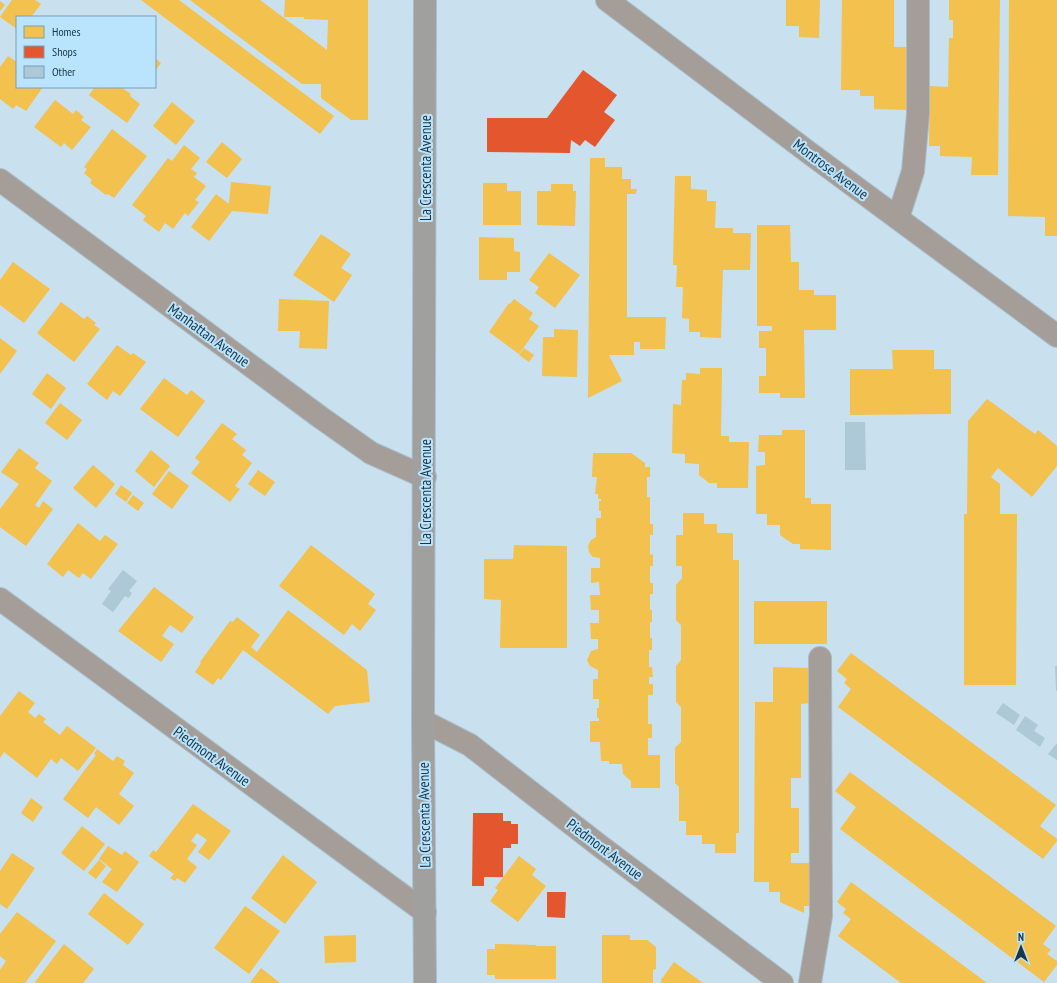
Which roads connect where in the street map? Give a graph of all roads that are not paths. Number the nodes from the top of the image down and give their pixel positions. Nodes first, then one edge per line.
1 (425, 0) edge
2 (607, 0) edge
3 (918, 0) edge
4 (0, 180) edge
5 (898, 218) junction
6 (1057, 336) edge
7 (425, 476) junction
8 (0, 599) edge
9 (820, 658) dead end
10 (423, 721) junction
11 (425, 912) junction
12 (425, 983) edge
13 (782, 983) edge
14 (810, 983) edge

1 - 7 main road, La Crescenta Avenue
2 - 5 street, Montrose Avenue
3 - 5 street
4 - 7 street, Manhattan Avenue
5 - 6 street, Montrose Avenue
7 - 10 main road, La Crescenta Avenue
8 - 11 street, Piedmont Avenue
9 - 14 street
10 - 11 main road, La Crescenta Avenue
10 - 13 street, Piedmont Avenue
11 - 12 main road, La Crescenta Avenue

